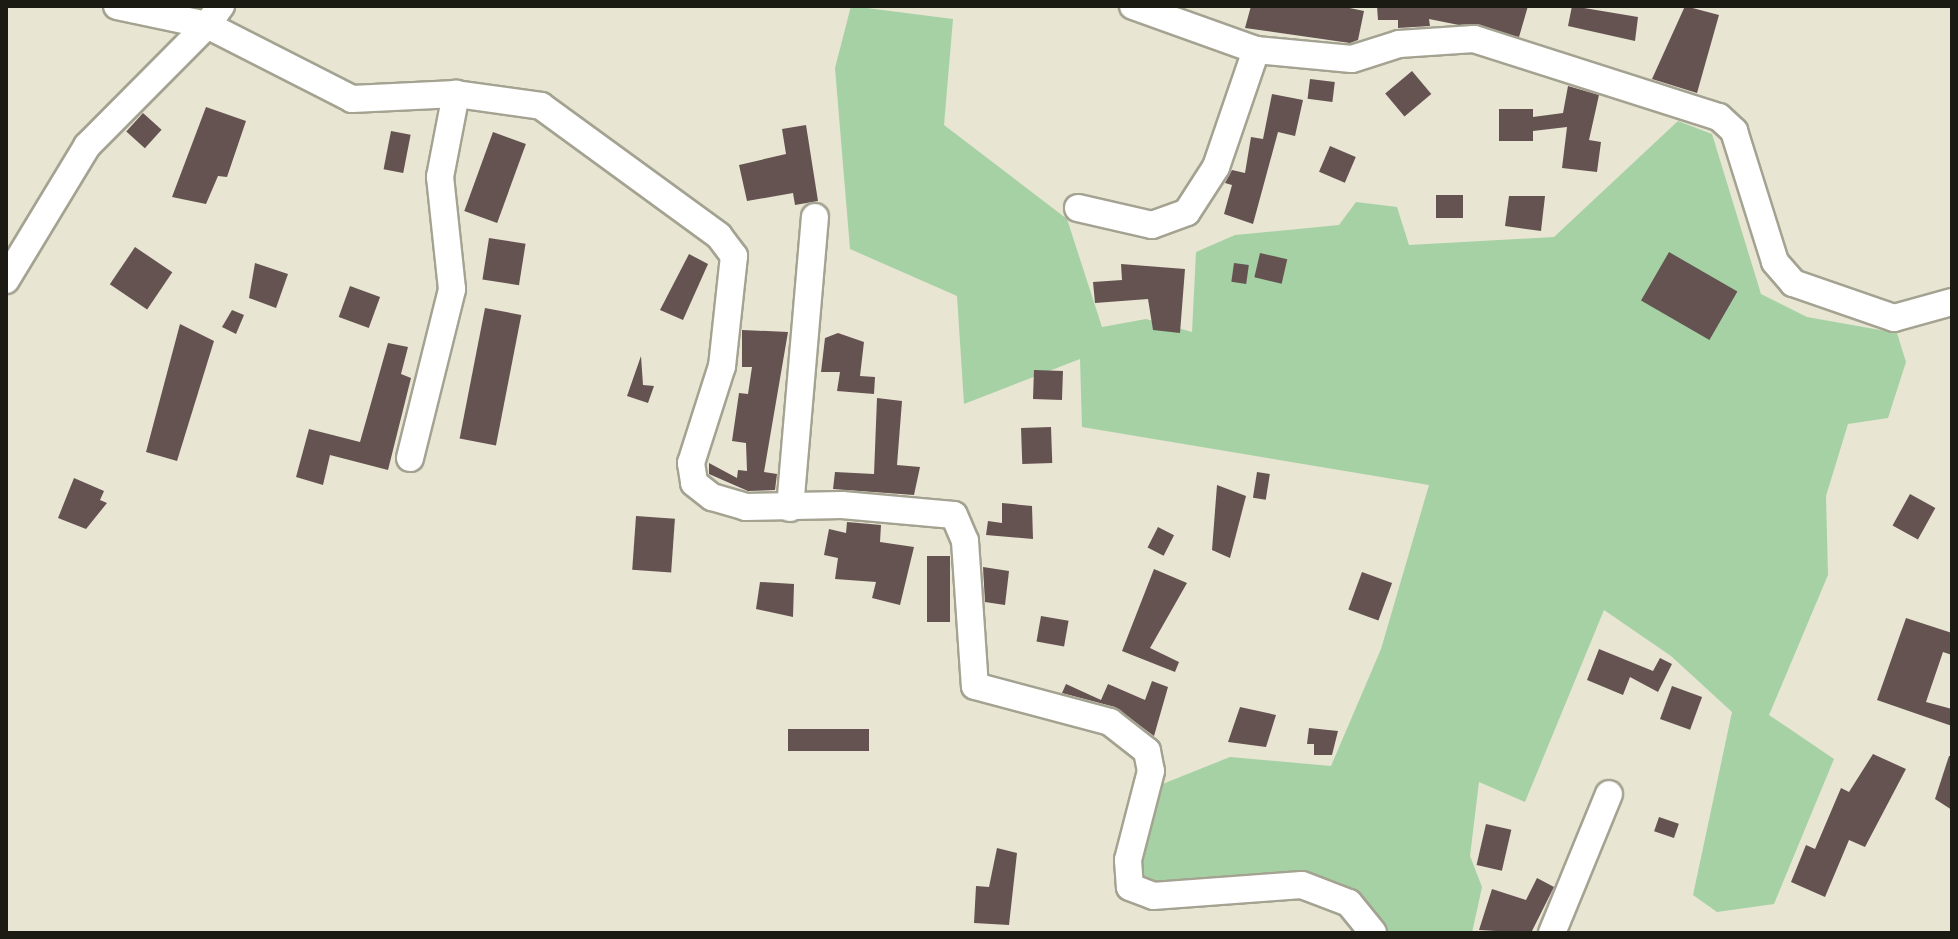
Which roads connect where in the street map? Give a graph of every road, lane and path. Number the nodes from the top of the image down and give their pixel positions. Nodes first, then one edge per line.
1 (117, 6) edge
2 (1133, 6) edge
3 (214, 16) edge
4 (1256, 50) junction
5 (456, 94) junction
6 (1078, 208) dead end
7 (815, 217) dead end
8 (6, 280) edge
9 (1952, 302) edge
10 (410, 458) dead end
11 (790, 508) junction
12 (1609, 794) dead end
13 (1373, 933) edge
14 (1552, 933) edge

1 - 3 street
2 - 4 street
3 - 5 street
3 - 8 street
4 - 6 street
4 - 9 street
5 - 10 street
5 - 11 street
7 - 11 street
11 - 13 street
12 - 14 street

